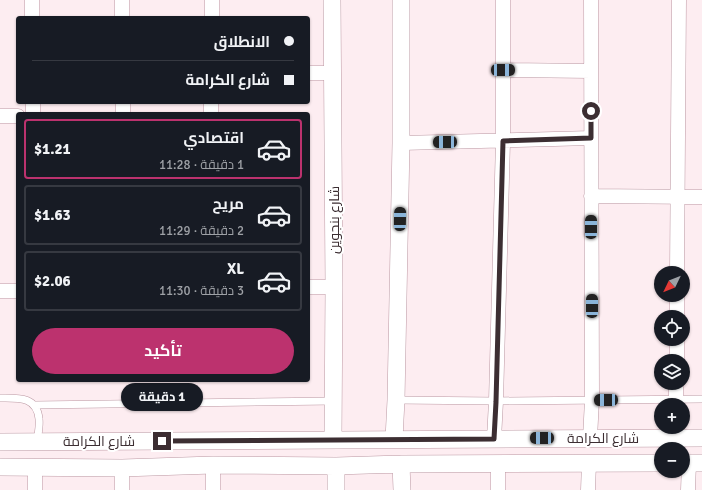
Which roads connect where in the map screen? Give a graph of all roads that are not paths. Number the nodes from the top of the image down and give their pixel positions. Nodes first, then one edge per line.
1 (32, 0) edge
2 (122, 0) edge
3 (212, 0) edge
4 (332, 0) edge
5 (401, 0) edge
6 (503, 0) edge
7 (591, 0) edge
8 (679, 0) edge
9 (32, 16) edge
10 (122, 16) edge
11 (212, 16) edge
12 (503, 70) junction
13 (591, 71) junction
14 (310, 73) edge
15 (333, 73) junction
16 (0, 116) edge
17 (16, 116) edge
18 (591, 138) junction
19 (503, 141) junction
20 (401, 143) junction
21 (591, 196) junction
22 (678, 196) junction
23 (702, 197) edge
24 (677, 266) edge
25 (310, 287) edge
26 (334, 287) junction
27 (0, 291) edge
28 (16, 291) edge
29 (0, 398) edge
30 (702, 399) edge
31 (396, 400) junction
32 (592, 400) junction
33 (690, 400) edge
34 (333, 401) junction
35 (654, 401) edge
36 (496, 402) junction
37 (34, 406) junction
38 (654, 433) edge
39 (683, 434) edge
40 (590, 438) junction
41 (702, 438) edge
42 (394, 439) junction
43 (494, 439) junction
44 (333, 440) junction
45 (0, 442) edge
46 (37, 442) junction
47 (589, 463) junction
48 (654, 463) edge
49 (691, 463) edge
50 (401, 464) junction
51 (498, 464) junction
52 (212, 465) junction
53 (336, 466) junction
54 (0, 467) edge
55 (35, 467) junction
56 (122, 468) junction
57 (35, 490) edge
58 (122, 490) edge
59 (213, 490) edge
60 (336, 490) edge
61 (402, 490) edge
62 (498, 490) edge
63 (588, 490) edge
64 (688, 490) edge

1 - 9 street
2 - 10 street
3 - 11 street
4 - 15 street, شارع بنجوين
5 - 20 street
6 - 12 street
7 - 13 street
8 - 22 street
12 - 13 street
12 - 19 street
13 - 18 street
14 - 15 street
15 - 26 street, شارع بنجوين
16 - 17 street
18 - 19 street
18 - 21 street
19 - 20 street
19 - 36 street
20 - 31 street
21 - 22 street
21 - 32 street
22 - 23 street
22 - 24 street
25 - 26 street
26 - 34 street, شارع بنجوين
27 - 28 street
29 - 37 lane
30 - 33 lane
31 - 36 lane
31 - 42 street
32 - 35 lane
32 - 36 lane
32 - 40 street
34 - 37 lane
34 - 44 street, شارع بنجوين
36 - 43 street
37 - 46 lane
38 - 40 street, شارع الكرامة
39 - 41 street, شارع الكرامة
40 - 43 street, شارع الكرامة
42 - 43 street, شارع الكرامة
42 - 44 street, شارع الكرامة
44 - 46 street, شارع الكرامة
45 - 46 street, شارع الكرامة
47 - 48 street, شارع الكرامة
47 - 51 street, شارع الكرامة
47 - 63 street
49 - 64 street
50 - 51 street, شارع الكرامة
50 - 53 street, شارع الكرامة
50 - 61 street
51 - 62 street
52 - 53 street, شارع الكرامة
52 - 56 street, شارع الكرامة
52 - 59 street
53 - 60 street
54 - 55 street, شارع الكرامة
55 - 56 street, شارع الكرامة
55 - 57 street
56 - 58 street

